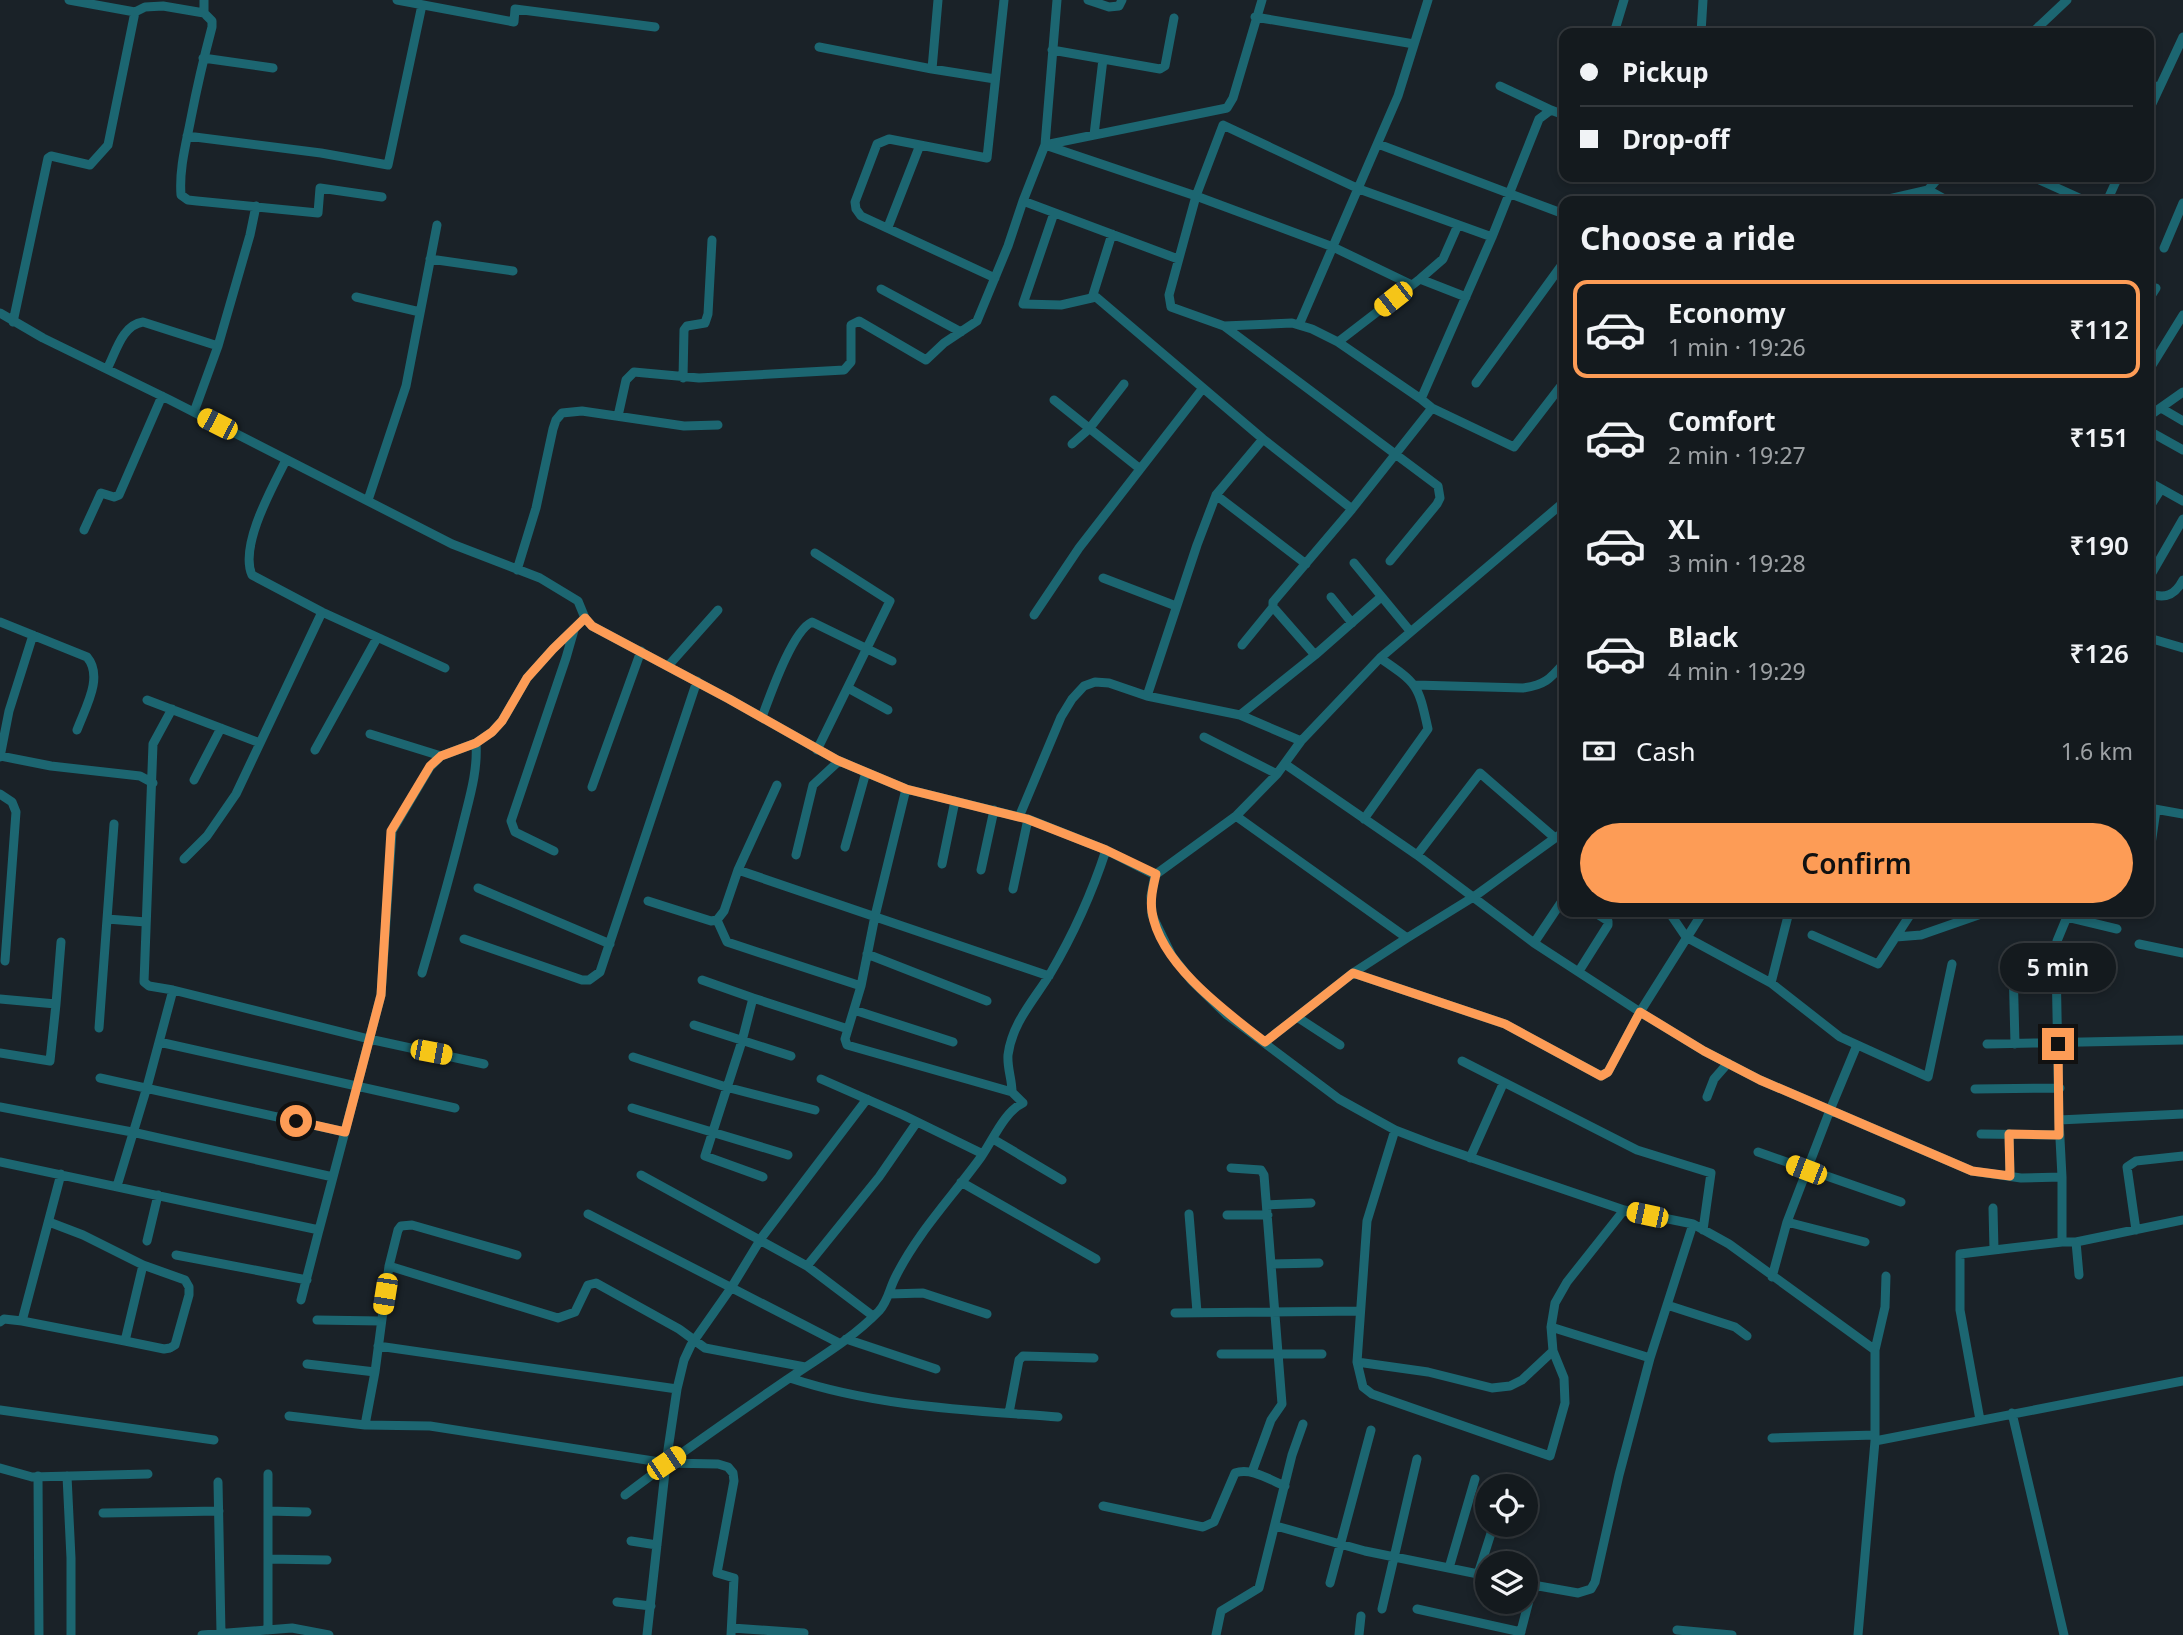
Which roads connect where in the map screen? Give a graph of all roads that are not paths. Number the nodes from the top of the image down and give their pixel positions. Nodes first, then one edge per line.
1 (69, 0) edge
2 (204, 0) edge
3 (397, 0) edge
4 (1004, 0) edge
5 (1057, 0) edge
6 (1088, 0) edge
7 (1122, 0) edge
8 (1262, 0) edge
9 (1428, 0) edge
10 (1624, 0) edge
11 (1703, 0) edge
12 (2067, 0) edge
13 (935, 1) edge
14 (422, 5) junction
15 (135, 12) junction
16 (204, 13) junction
17 (1255, 17) junction
18 (1174, 18) dead end
19 (655, 27) dead end
20 (1616, 28) edge
21 (1701, 28) edge
22 (2037, 28) edge
23 (2183, 37) edge
24 (1414, 44) junction
25 (819, 47) dead end
26 (1052, 50) junction
27 (203, 58) junction
28 (1103, 59) junction
29 (273, 68) dead end
30 (932, 69) junction
31 (995, 79) junction
32 (1500, 86) dead end
33 (2154, 86) edge
34 (2159, 88) junction
35 (2154, 99) edge
36 (1551, 110) junction
37 (1559, 113) edge
38 (1094, 135) junction
39 (187, 136) junction
40 (1378, 144) junction
41 (920, 145) junction
42 (1045, 145) junction
43 (1934, 182) edge
44 (2045, 182) edge
45 (1359, 189) junction
46 (1927, 190) junction
47 (1508, 194) junction
48 (1196, 196) junction
49 (1903, 196) edge
50 (1924, 196) edge
51 (1938, 196) edge
52 (2075, 196) edge
53 (382, 197) dead end
54 (1023, 201) junction
55 (2183, 203) edge
56 (256, 206) junction
57 (1559, 212) edge
58 (1054, 213) junction
59 (437, 225) dead end
60 (1458, 225) junction
61 (888, 227) junction
62 (1112, 234) junction
63 (1492, 237) junction
64 (712, 240) dead end
65 (1333, 247) junction
66 (2164, 248) dead end
67 (430, 259) junction
68 (1178, 259) junction
69 (1559, 269) edge
70 (513, 271) dead end
71 (995, 278) junction
72 (1416, 282) junction
73 (881, 289) dead end
74 (356, 298) dead end
75 (1091, 298) junction
76 (1465, 298) junction
77 (420, 312) junction
78 (0, 313) edge
79 (2183, 315) edge
80 (13, 322) junction
81 (1298, 325) junction
82 (1224, 326) junction
83 (961, 332) junction
84 (1338, 342) junction
85 (218, 346) junction
86 (2154, 362) edge
87 (107, 369) junction
88 (683, 377) junction
89 (1476, 383) dead end
90 (1124, 384) dead end
91 (1203, 388) junction
92 (1559, 388) edge
93 (2183, 393) edge
94 (162, 396) junction
95 (1421, 399) junction
96 (1054, 400) dead end
97 (1432, 408) junction
98 (2161, 408) junction
99 (194, 412) junction
100 (2154, 413) edge
101 (618, 416) junction
102 (2183, 421) edge
103 (718, 425) dead end
104 (1089, 429) junction
105 (2154, 433) edge
106 (1263, 439) junction
107 (1072, 444) dead end
108 (2183, 450) edge
109 (1395, 453) junction
110 (286, 460) junction
111 (1139, 468) junction
112 (2154, 485) edge
113 (2161, 489) junction
114 (1216, 495) junction
115 (368, 500) junction
116 (2154, 500) edge
117 (2183, 500) edge
118 (1559, 506) edge
119 (1352, 509) junction
120 (2183, 519) edge
121 (84, 530) dead end
122 (815, 553) dead end
123 (1390, 561) dead end
124 (1306, 564) junction
125 (1354, 564) dead end
126 (2154, 569) edge
127 (517, 570) junction
128 (1103, 578) dead end
129 (2183, 580) edge
130 (2154, 594) edge
131 (1331, 597) dead end
132 (1381, 597) junction
133 (1176, 606) junction
134 (1273, 607) junction
135 (718, 610) dead end
136 (322, 612) junction
137 (1034, 615) dead end
138 (585, 618) junction
139 (0, 622) edge
140 (1352, 624) junction
141 (574, 629) junction
142 (1410, 631) junction
143 (33, 635) junction
144 (377, 638) junction
145 (2154, 642) edge
146 (1242, 645) dead end
147 (867, 648) junction
148 (2183, 648) edge
149 (641, 651) junction
150 (1315, 655) junction
151 (1380, 658) junction
152 (892, 661) dead end
153 (668, 666) junction
154 (445, 668) dead end
155 (1559, 669) edge
156 (697, 681) junction
157 (1415, 685) junction
158 (848, 688) junction
159 (1147, 696) junction
160 (147, 700) dead end
161 (172, 709) junction
162 (888, 710) dead end
163 (1240, 715) junction
164 (762, 717) junction
165 (221, 728) junction
166 (77, 730) dead end
167 (370, 734) dead end
168 (1203, 737) dead end
169 (1301, 741) junction
170 (260, 743) junction
171 (476, 743) junction
172 (315, 750) dead end
173 (817, 750) junction
174 (441, 756) junction
175 (0, 757) edge
176 (839, 761) junction
177 (1285, 764) junction
178 (866, 772) junction
179 (1278, 774) junction
180 (194, 780) dead end
181 (153, 783) junction
182 (776, 785) dead end
183 (592, 787) dead end
184 (906, 789) junction
185 (0, 794) edge
186 (955, 801) junction
187 (2154, 809) edge
188 (994, 810) junction
189 (2183, 814) edge
190 (1236, 817) junction
191 (1023, 818) junction
192 (1364, 819) junction
193 (114, 824) dead end
194 (1559, 835) edge
195 (1555, 838) junction
196 (845, 847) dead end
197 (1106, 850) junction
198 (554, 851) dead end
199 (796, 855) dead end
200 (1418, 855) junction
201 (184, 859) dead end
202 (942, 864) dead end
203 (738, 870) junction
204 (981, 870) dead end
205 (1156, 874) junction
206 (478, 888) dead end
207 (1013, 889) dead end
208 (1475, 896) junction
209 (648, 901) dead end
210 (1559, 906) edge
211 (875, 916) junction
212 (1602, 917) edge
213 (1672, 917) edge
214 (1700, 917) edge
215 (1788, 917) edge
216 (1909, 917) edge
217 (1973, 917) edge
218 (2067, 917) edge
219 (2078, 917) edge
220 (107, 919) junction
221 (717, 920) junction
222 (146, 922) junction
223 (2118, 929) dead end
224 (1812, 935) dead end
225 (1686, 937) junction
226 (1896, 937) junction
227 (464, 939) dead end
228 (1407, 939) junction
229 (61, 942) dead end
230 (1534, 943) junction
231 (610, 944) junction
232 (2139, 944) dead end
233 (2183, 953) edge
234 (867, 954) junction
235 (5, 961) dead end
236 (2056, 961) junction
237 (1952, 964) dead end
238 (2013, 964) dead end
239 (1579, 971) junction
240 (2110, 972) dead end
241 (422, 973) dead end
242 (1353, 973) junction
243 (1049, 976) junction
244 (702, 980) dead end
245 (1770, 983) junction
246 (861, 986) junction
247 (173, 990) junction
248 (753, 998) junction
249 (0, 999) edge
250 (987, 1001) dead end
251 (56, 1004) junction
252 (854, 1010) junction
253 (1640, 1012) junction
254 (1297, 1017) junction
255 (694, 1026) dead end
256 (99, 1028) dead end
257 (848, 1029) junction
258 (369, 1039) junction
259 (2183, 1040) edge
260 (742, 1041) junction
261 (159, 1042) junction
262 (953, 1042) dead end
263 (1265, 1042) junction
264 (1987, 1044) dead end
265 (2014, 1044) junction
266 (2058, 1044) junction
267 (1340, 1045) dead end
268 (1857, 1045) junction
269 (0, 1054) edge
270 (792, 1056) dead end
271 (633, 1057) dead end
272 (1462, 1061) dead end
273 (1728, 1063) junction
274 (484, 1064) dead end
275 (100, 1078) dead end
276 (821, 1079) dead end
277 (1503, 1084) junction
278 (147, 1087) junction
279 (356, 1087) junction
280 (726, 1087) junction
281 (2060, 1088) junction
282 (1975, 1089) dead end
283 (1012, 1092) junction
284 (1707, 1097) dead end
285 (867, 1099) junction
286 (0, 1107) edge
287 (455, 1108) dead end
288 (632, 1108) dead end
289 (815, 1110) dead end
290 (1830, 1110) junction
291 (2183, 1114) edge
292 (2059, 1120) junction
293 (916, 1122) junction
294 (1395, 1130) junction
295 (713, 1131) junction
296 (132, 1132) junction
297 (345, 1132) junction
298 (1980, 1134) dead end
299 (2009, 1134) junction
300 (2059, 1135) junction
301 (993, 1139) junction
302 (1758, 1152) dead end
303 (983, 1154) junction
304 (788, 1155) dead end
305 (2183, 1156) edge
306 (1470, 1158) junction
307 (0, 1162) edge
308 (1231, 1168) dead end
309 (1806, 1170) junction
310 (61, 1174) junction
311 (641, 1175) dead end
312 (2010, 1176) junction
313 (333, 1177) junction
314 (763, 1177) dead end
315 (2062, 1177) junction
316 (1062, 1180) dead end
317 (961, 1182) junction
318 (117, 1186) junction
319 (158, 1195) junction
320 (1901, 1202) dead end
321 (1311, 1203) dead end
322 (1993, 1208) dead end
323 (1267, 1210) junction
324 (1624, 1210) junction
325 (1189, 1213) dead end
326 (588, 1214) dead end
327 (1227, 1215) dead end
328 (2183, 1220) edge
329 (49, 1222) junction
330 (1787, 1222) junction
331 (1693, 1224) junction
332 (320, 1230) junction
333 (1703, 1230) junction
334 (2136, 1230) junction
335 (147, 1241) dead end
336 (760, 1241) junction
337 (1865, 1242) dead end
338 (2062, 1242) junction
339 (2076, 1242) junction
340 (1994, 1250) junction
341 (176, 1255) dead end
342 (517, 1255) dead end
343 (1096, 1259) dead end
344 (1319, 1263) dead end
345 (1271, 1264) junction
346 (143, 1265) junction
347 (389, 1266) junction
348 (807, 1266) junction
349 (2079, 1275) dead end
350 (1886, 1276) dead end
351 (1772, 1277) junction
352 (307, 1280) junction
353 (731, 1288) junction
354 (889, 1294) junction
355 (301, 1300) dead end
356 (1667, 1305) junction
357 (1275, 1311) junction
358 (1360, 1311) junction
359 (1197, 1312) junction
360 (1175, 1313) dead end
361 (987, 1314) dead end
362 (873, 1316) junction
363 (317, 1320) dead end
364 (22, 1321) junction
365 (380, 1321) junction
366 (0, 1322) edge
367 (1551, 1327) junction
368 (1747, 1335) dead end
369 (694, 1340) junction
370 (125, 1341) junction
371 (843, 1341) junction
372 (378, 1346) junction
373 (1875, 1350) junction
374 (1553, 1351) junction
375 (1278, 1353) junction
376 (1220, 1354) dead end
377 (1322, 1354) dead end
378 (1094, 1358) dead end
379 (1650, 1358) junction
380 (1357, 1362) junction
381 (307, 1364) dead end
382 (805, 1367) junction
383 (936, 1369) dead end
384 (375, 1372) junction
385 (790, 1378) junction
386 (2183, 1381) edge
387 (677, 1389) junction
388 (0, 1410) edge
389 (1009, 1413) junction
390 (2012, 1413) junction
391 (289, 1416) dead end
392 (1058, 1417) dead end
393 (1979, 1420) junction
394 (1303, 1424) dead end
395 (365, 1425) junction
396 (1371, 1430) dead end
397 (1772, 1438) dead end
398 (1875, 1438) junction
399 (214, 1440) dead end
400 (1418, 1460) dead end
401 (666, 1463) junction
402 (0, 1468) edge
403 (1252, 1472) junction
404 (148, 1474) dead end
405 (268, 1474) dead end
406 (38, 1476) junction
407 (67, 1476) junction
408 (1475, 1479) dead end
409 (218, 1482) dead end
410 (1285, 1486) junction
411 (625, 1495) dead end
412 (1103, 1506) dead end
413 (219, 1511) junction
414 (268, 1511) junction
415 (307, 1512) dead end
416 (103, 1513) dead end
417 (1276, 1526) junction
418 (631, 1541) dead end
419 (657, 1545) junction
420 (1341, 1545) junction
421 (1393, 1557) junction
422 (268, 1559) junction
423 (327, 1560) dead end
424 (1449, 1568) junction
425 (1475, 1573) edge
426 (1330, 1583) dead end
427 (1538, 1585) edge
428 (617, 1602) dead end
429 (651, 1606) junction
430 (1382, 1609) dead end
431 (1417, 1609) dead end
432 (1525, 1614) edge
433 (1361, 1616) dead end
434 (268, 1630) junction
435 (1677, 1630) dead end
436 (292, 1631) edge
437 (732, 1632) edge
438 (221, 1633) edge
439 (804, 1633) edge
440 (1521, 1634) edge
441 (39, 1635) edge
442 (71, 1635) edge
443 (202, 1635) edge
444 (329, 1635) edge
445 (647, 1635) edge
446 (1216, 1635) edge
447 (1359, 1635) edge
448 (1732, 1635) edge
449 (1858, 1635) edge
450 (2064, 1635) edge

1 - 15 street
2 - 16 street
3 - 14 street
4 - 31 street
5 - 26 street
6 - 7 street
8 - 17 street
9 - 24 street
10 - 20 street
11 - 21 street
12 - 22 street
13 - 30 street
14 - 19 street
14 - 39 street
15 - 16 street
15 - 80 street
16 - 27 street
17 - 24 street
17 - 38 street
18 - 28 street
23 - 34 street
24 - 40 street
25 - 30 street
26 - 28 street
26 - 42 street
27 - 29 street
27 - 39 street
28 - 38 street
30 - 31 street
31 - 41 street
32 - 36 street
33 - 34 street
34 - 35 street
36 - 37 street
36 - 47 street
38 - 42 street
39 - 56 street
40 - 45 street
40 - 47 street
41 - 61 street
41 - 61 street
42 - 48 street
42 - 54 street
43 - 46 street
44 - 52 street
45 - 48 street
45 - 60 street
45 - 65 street
46 - 49 street
46 - 50 street
46 - 51 street
47 - 57 street
47 - 63 street
48 - 65 street
48 - 68 street
53 - 56 street
54 - 58 street
54 - 71 street
55 - 66 street
56 - 85 street
58 - 62 street
58 - 75 street
59 - 67 street
60 - 63 street
60 - 72 street
61 - 71 street
62 - 68 street
62 - 75 street
63 - 76 street
64 - 88 street
65 - 72 street
65 - 81 street
67 - 70 street
67 - 77 street
68 - 82 street
69 - 89 street
71 - 83 street
72 - 76 street
72 - 84 street
73 - 83 street
74 - 77 street
75 - 91 street
76 - 95 street
77 - 115 street
78 - 80 street
79 - 86 street
80 - 87 street
81 - 82 street
81 - 84 street
82 - 109 street
83 - 88 street
84 - 95 street
85 - 87 street
85 - 99 street
87 - 94 street
88 - 101 street
90 - 104 street
91 - 106 street
91 - 111 street
92 - 97 street
93 - 98 street
94 - 99 street
94 - 121 street
95 - 97 street
96 - 104 street
97 - 109 street
98 - 100 street
98 - 102 street
99 - 110 street
101 - 103 street
101 - 127 street
104 - 107 street
104 - 111 street
105 - 108 street
106 - 114 street
106 - 119 street
109 - 119 street
109 - 123 street
110 - 115 street
110 - 136 street
111 - 137 street
112 - 113 street
113 - 116 street
113 - 117 street
114 - 124 street
114 - 133 street
115 - 127 street
118 - 142 street
119 - 124 street
120 - 126 street
122 - 147 street
124 - 134 street
125 - 132 street
127 - 138 street
128 - 133 street
129 - 130 street
131 - 140 street
132 - 140 street
132 - 142 street
133 - 159 street
134 - 146 street
134 - 150 street
135 - 153 street
136 - 144 street
136 - 170 street
138 - 141 street
138 - 149 street
139 - 143 street
140 - 150 street
141 - 171 street
141 - 198 street
142 - 151 street
143 - 166 street
143 - 175 street
144 - 154 street
144 - 172 street
145 - 148 street
147 - 152 street
147 - 158 street
147 - 164 street
149 - 153 street
149 - 183 street
150 - 163 street
151 - 157 street
151 - 169 street
153 - 156 street
155 - 157 street
156 - 164 street
156 - 231 street
157 - 192 street
158 - 162 street
158 - 173 street
159 - 163 street
159 - 191 street
160 - 161 street
161 - 165 street
161 - 181 street
163 - 169 street
164 - 173 street
165 - 170 street
165 - 180 street
167 - 174 street
168 - 179 street
169 - 177 street
170 - 201 street
171 - 174 street
171 - 241 street
173 - 176 street
174 - 258 street
175 - 181 street
176 - 178 street
176 - 199 street
177 - 179 street
177 - 192 street
178 - 184 street
178 - 196 street
179 - 190 street
181 - 222 street
182 - 203 street
184 - 186 street
184 - 211 street
185 - 235 street
186 - 188 street
186 - 202 street
187 - 189 street
188 - 191 street
188 - 204 street
190 - 205 street
190 - 228 street
191 - 197 street
191 - 207 street
192 - 200 street
193 - 220 street
194 - 195 street
195 - 200 street
195 - 208 street
197 - 205 street
197 - 243 street
200 - 208 street
203 - 211 street
203 - 221 street
205 - 263 street
206 - 231 street
208 - 228 street
208 - 230 street
209 - 221 street
210 - 230 street
211 - 234 street
211 - 243 street
212 - 239 street
213 - 225 street
214 - 225 street
215 - 245 street
216 - 226 street
217 - 226 street
218 - 236 street
219 - 223 street
220 - 222 street
220 - 256 street
221 - 246 street
222 - 247 street
224 - 226 street
225 - 245 street
225 - 253 street
227 - 231 street
228 - 242 street
229 - 251 street
230 - 239 street
232 - 233 street
234 - 246 street
234 - 250 street
236 - 240 street
236 - 266 street
237 - 268 street
238 - 265 street
239 - 253 street
242 - 253 street
242 - 254 street
243 - 283 street
244 - 248 street
245 - 268 street
246 - 252 street
247 - 258 street
247 - 261 street
248 - 257 street
248 - 260 street
249 - 251 street
251 - 269 street
252 - 257 street
252 - 262 street
253 - 273 street
254 - 263 street
254 - 267 street
255 - 260 street
257 - 283 street
258 - 274 street
258 - 279 street
259 - 266 street
260 - 270 street
260 - 280 street
261 - 278 street
261 - 279 street
263 - 294 street
264 - 265 street
265 - 266 street
266 - 281 street
268 - 290 street
271 - 280 street
272 - 277 street
273 - 284 street
273 - 290 street
275 - 278 street
276 - 285 street
277 - 306 street
277 - 333 street
278 - 296 street
278 - 297 street
279 - 287 street
279 - 297 street
280 - 289 street
280 - 295 street
281 - 282 street
281 - 292 street
283 - 301 street
285 - 293 street
285 - 336 street
286 - 296 street
288 - 295 street
290 - 309 street
290 - 312 street
291 - 292 street
292 - 300 street
293 - 303 street
293 - 348 street
294 - 306 street
294 - 358 street
295 - 304 street
295 - 314 street
296 - 313 street
296 - 318 street
297 - 313 street
298 - 299 street
299 - 300 street
299 - 312 street
300 - 315 street
301 - 303 street
301 - 316 street
302 - 309 street
303 - 317 street
305 - 334 street
306 - 324 street
307 - 310 street
308 - 323 street
309 - 320 street
309 - 330 street
310 - 318 street
310 - 329 street
311 - 336 street
312 - 315 street
313 - 332 street
315 - 338 street
317 - 343 street
317 - 354 street
318 - 319 street
319 - 332 street
319 - 335 street
321 - 323 street
322 - 340 street
323 - 327 street
323 - 345 street
324 - 331 street
324 - 367 street
325 - 359 street
326 - 353 street
328 - 334 street
329 - 346 street
329 - 364 street
330 - 337 street
330 - 351 street
331 - 333 street
331 - 356 street
332 - 352 street
333 - 351 street
334 - 339 street
336 - 348 street
336 - 353 street
338 - 339 street
338 - 340 street
339 - 349 street
340 - 393 street
341 - 352 street
342 - 347 street
344 - 345 street
345 - 357 street
346 - 370 street
346 - 370 street
347 - 365 street
347 - 369 street
348 - 362 street
350 - 373 street
351 - 373 street
352 - 355 street
353 - 369 street
353 - 371 street
354 - 361 street
354 - 362 street
356 - 368 street
356 - 379 street
357 - 358 street
357 - 359 street
357 - 375 street
358 - 380 street
359 - 360 street
362 - 371 street
363 - 365 street
364 - 366 street
364 - 370 street
365 - 372 street
367 - 374 street
367 - 379 street
369 - 382 street
369 - 387 street
371 - 382 street
371 - 383 street
372 - 384 street
372 - 387 street
373 - 398 street
374 - 380 street
374 - 380 street
375 - 376 street
375 - 377 street
375 - 403 street
378 - 389 street
379 - 427 street
381 - 384 street
382 - 385 street
384 - 395 street
385 - 389 street
385 - 401 street
386 - 390 street
387 - 401 street
388 - 399 street
389 - 392 street
390 - 393 street
390 - 450 street
391 - 395 street
393 - 398 street
394 - 410 street
395 - 401 street
396 - 420 street
397 - 398 street
398 - 449 street
400 - 421 street
401 - 411 street
401 - 419 street
401 - 437 street
402 - 406 street
403 - 410 street
403 - 412 street
404 - 407 street
405 - 414 street
406 - 407 street
406 - 441 street
407 - 442 street
408 - 424 street
409 - 413 street
410 - 417 street
413 - 416 street
413 - 438 street
414 - 415 street
414 - 422 street
417 - 420 street
417 - 446 street
418 - 419 street
419 - 429 street
420 - 421 street
420 - 426 street
421 - 424 street
421 - 430 street
422 - 423 street
422 - 434 street
424 - 425 street
428 - 429 street
429 - 445 street
431 - 440 street
432 - 440 street
433 - 447 street
434 - 436 street
434 - 438 street
435 - 448 street
436 - 444 street
437 - 439 street
438 - 443 street

